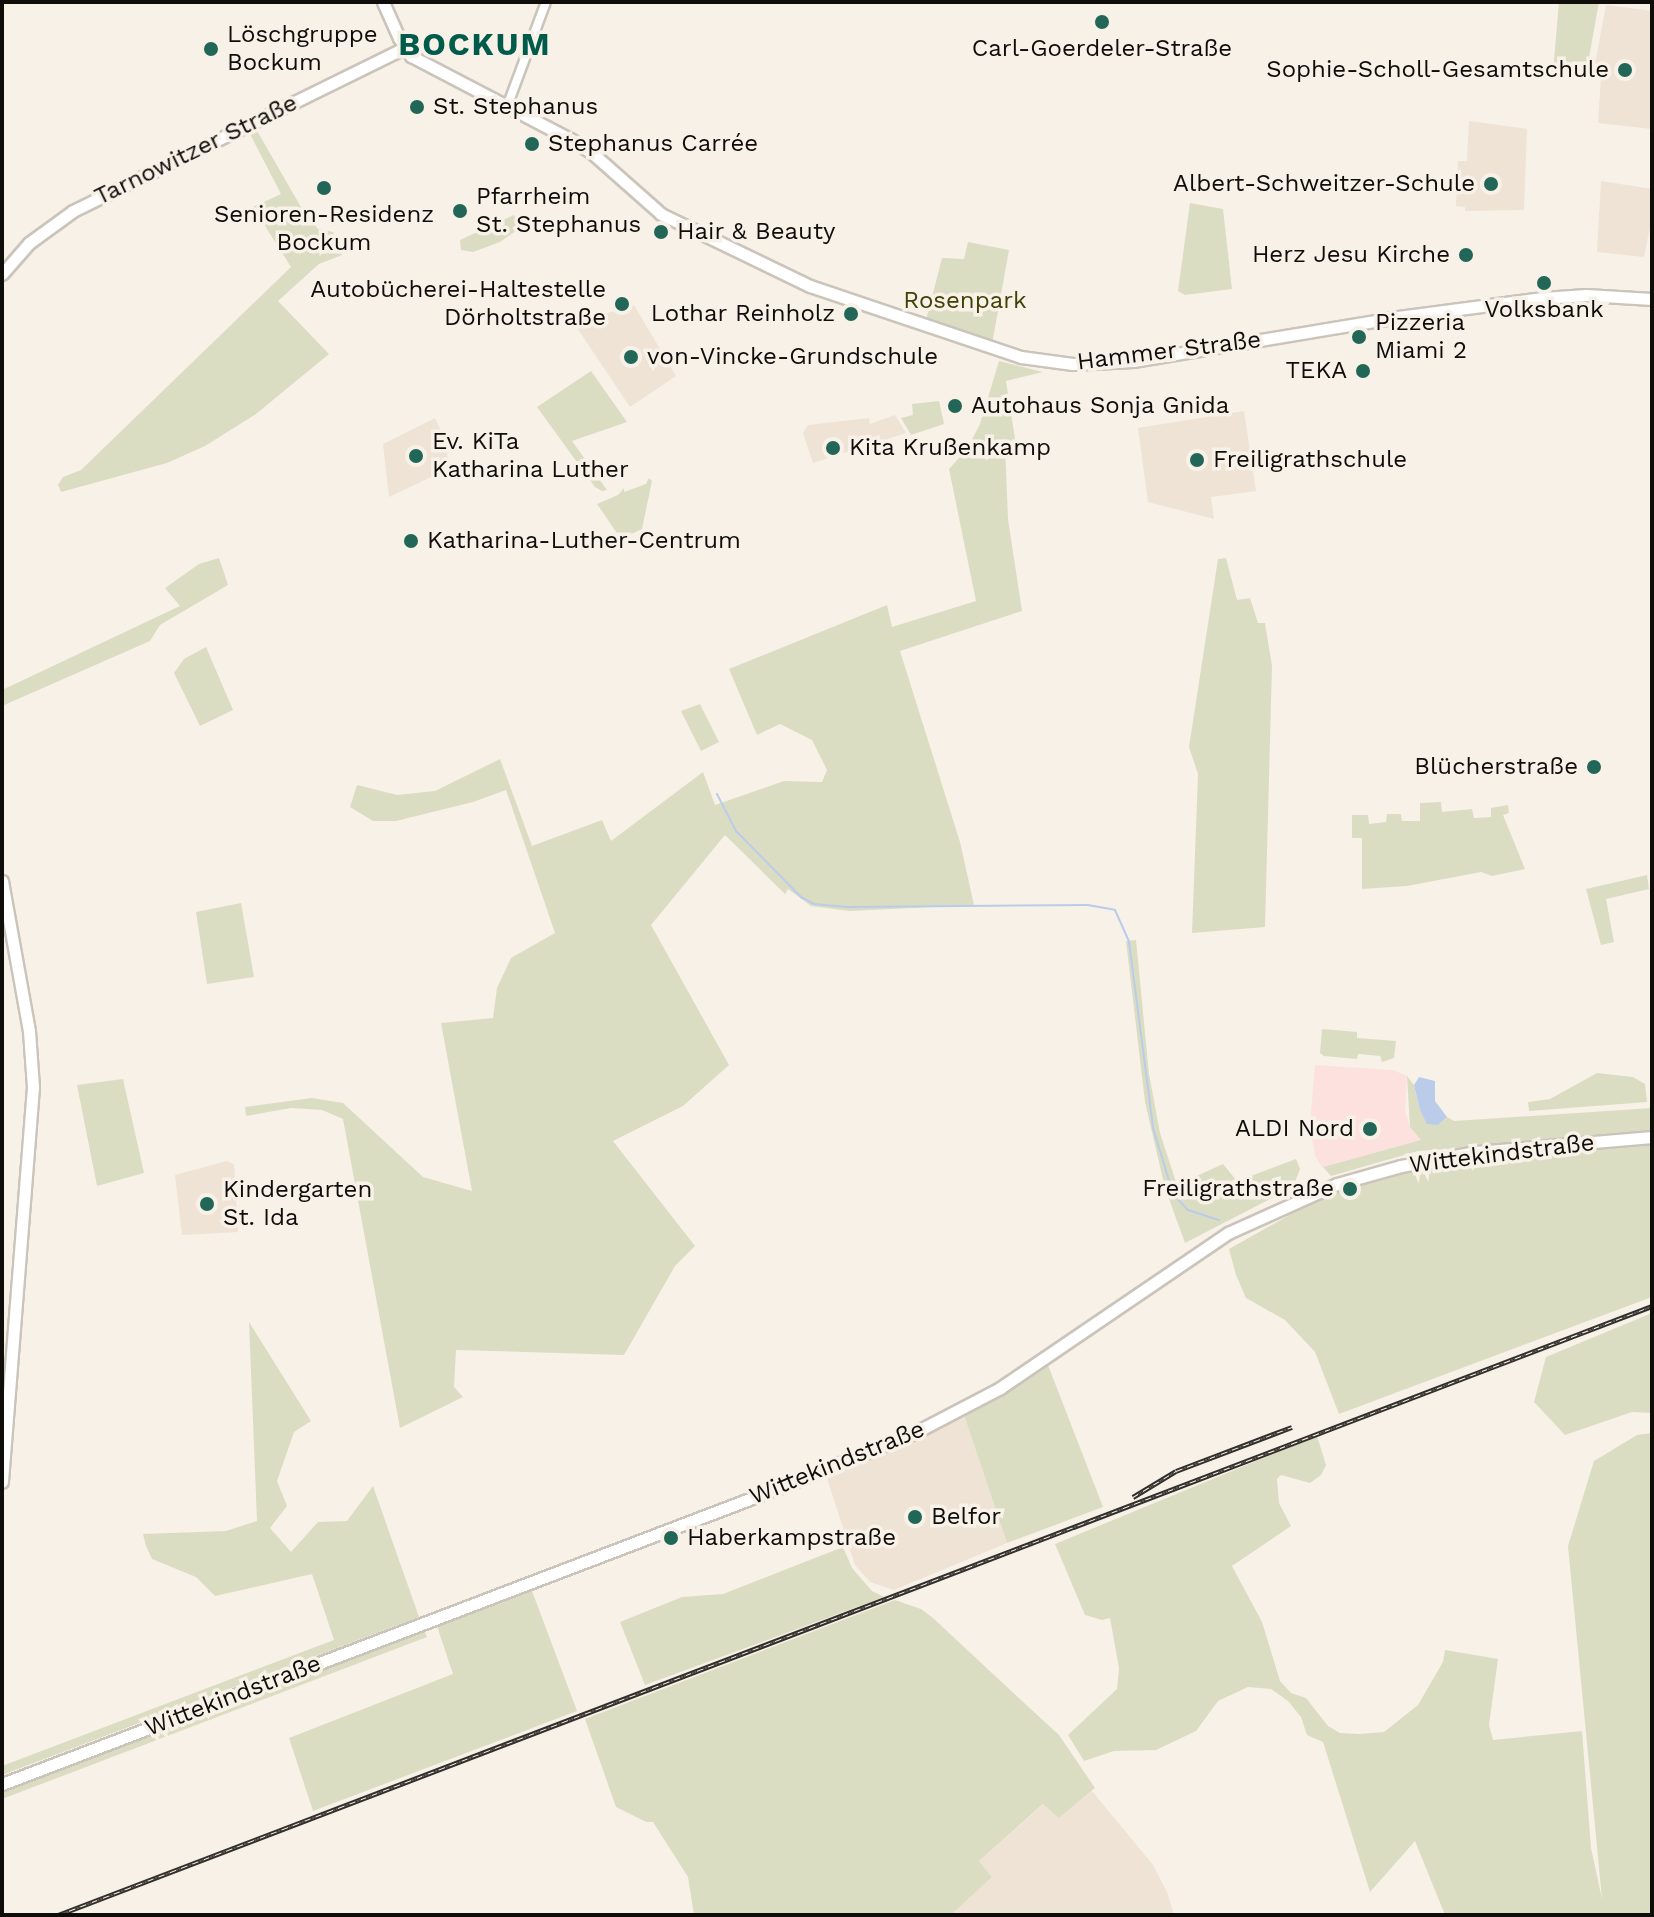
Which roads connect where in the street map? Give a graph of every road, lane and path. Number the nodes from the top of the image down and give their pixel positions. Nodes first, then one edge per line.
1 (383, 2) edge
2 (546, 2) edge
3 (404, 48) junction
4 (508, 104) junction
5 (2, 274) edge
6 (1652, 299) edge
7 (2, 881) edge
8 (1652, 1137) edge
9 (2, 1482) edge
10 (2, 1784) edge

1 - 3 main road
2 - 4 street
3 - 4 main road, Hammer Straße
3 - 5 main road, Tarnowitzer Straße
4 - 6 main road, Hammer Straße
7 - 9 main road
8 - 10 main road, Wittekindstraße

